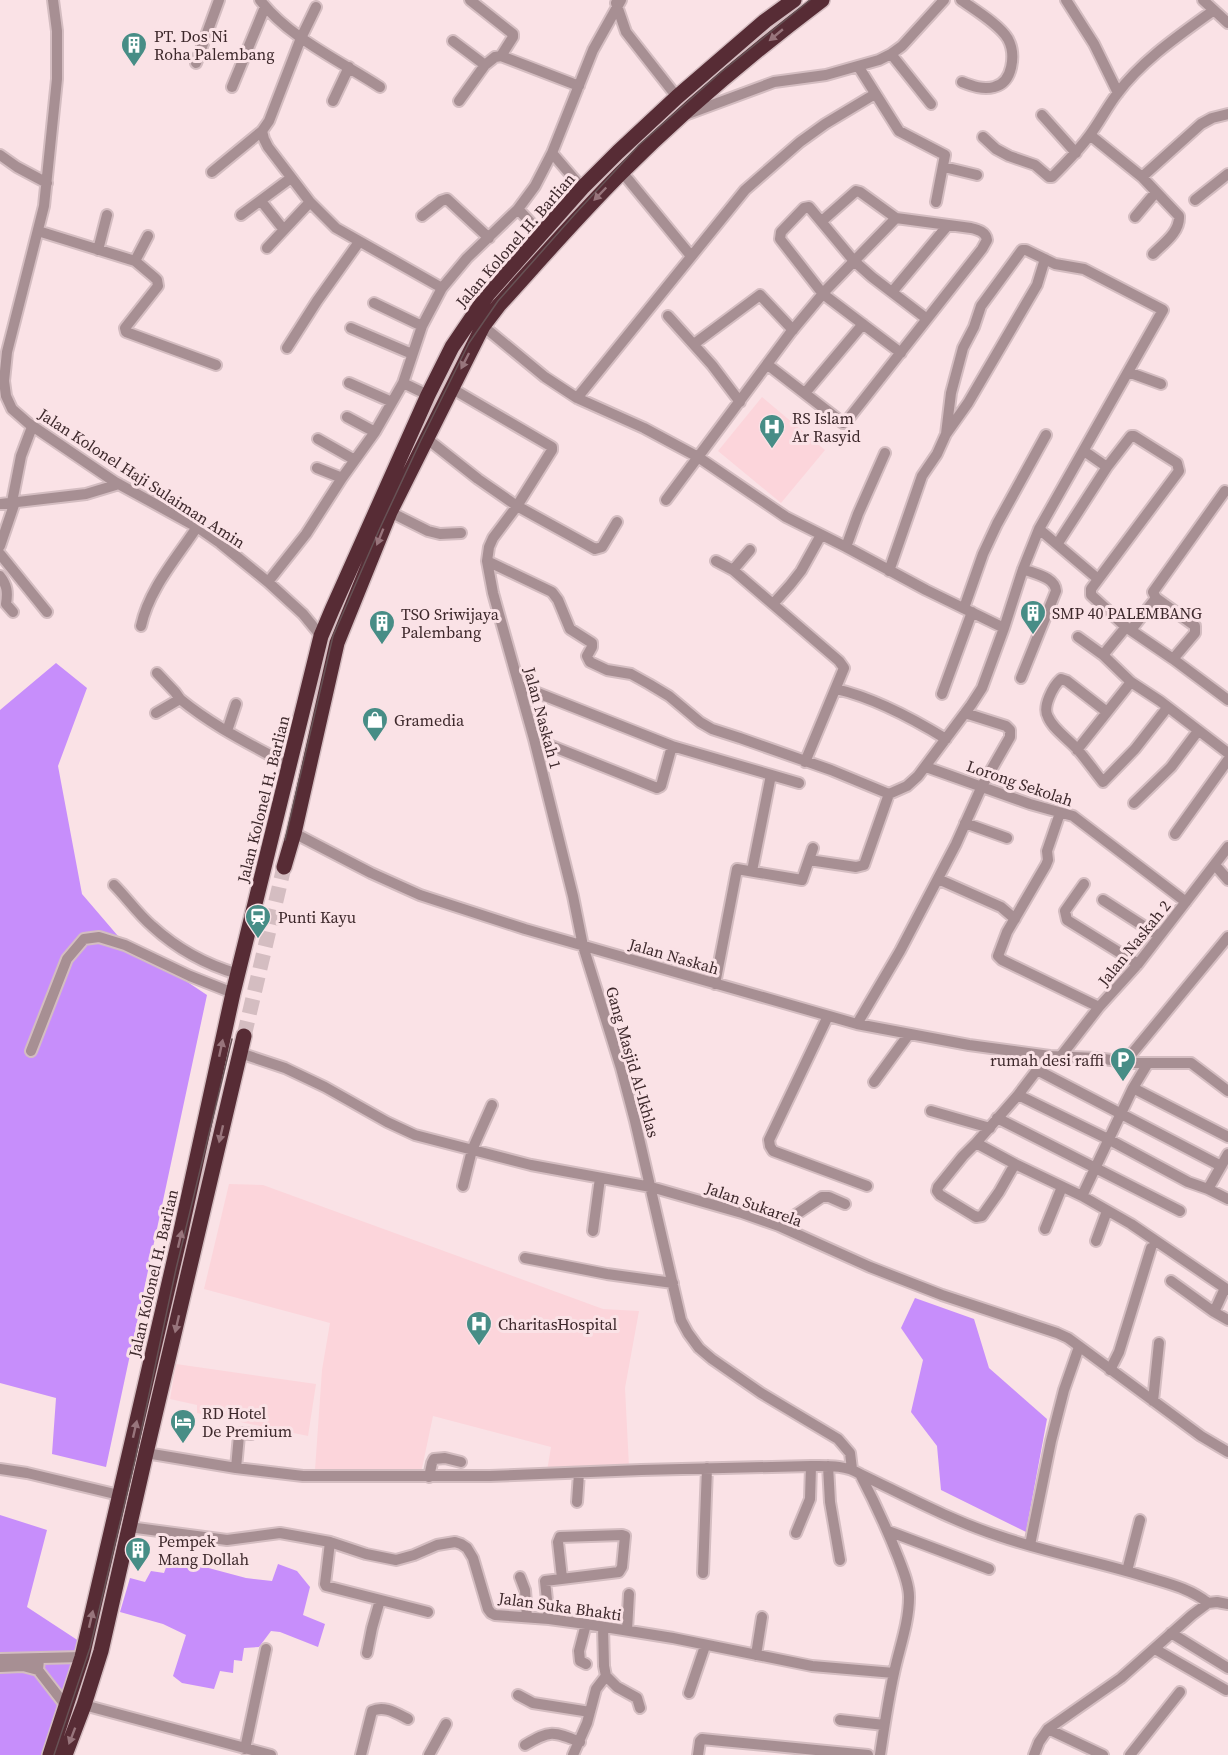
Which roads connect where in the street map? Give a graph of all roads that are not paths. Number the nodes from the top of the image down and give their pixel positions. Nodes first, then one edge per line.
1 (53, 0) edge
2 (219, 0) edge
3 (470, 0) edge
4 (794, 0) edge
5 (944, 0) edge
6 (961, 0) edge
7 (1066, 0) edge
8 (618, 2) edge
9 (814, 2) edge
10 (262, 3) edge
11 (1211, 4) edge
12 (316, 7) dead end
13 (1228, 23) edge
14 (301, 38) junction
15 (453, 41) dead end
16 (891, 54) junction
17 (501, 57) junction
18 (196, 63) dead end
19 (485, 65) junction
20 (858, 66) junction
21 (349, 67) junction
22 (962, 82) dead end
23 (579, 86) junction
24 (232, 87) dead end
25 (380, 87) dead end
26 (1118, 93) junction
27 (875, 94) junction
28 (677, 97) junction
29 (333, 101) dead end
30 (459, 101) dead end
31 (932, 104) dead end
32 (1228, 114) edge
33 (1042, 115) dead end
34 (682, 116) junction
35 (262, 131) junction
36 (1090, 135) junction
37 (982, 137) dead end
38 (552, 153) junction
39 (1076, 153) junction
40 (0, 155) edge
41 (944, 167) junction
42 (212, 172) dead end
43 (622, 172) junction
44 (1228, 174) edge
45 (977, 175) dead end
46 (1142, 177) junction
47 (291, 178) junction
48 (47, 183) junction
49 (582, 188) junction
50 (1156, 192) junction
51 (261, 201) junction
52 (1195, 201) dead end
53 (310, 202) junction
54 (936, 202) dead end
55 (518, 209) junction
56 (107, 215) dead end
57 (241, 215) dead end
58 (422, 216) dead end
59 (1135, 217) dead end
60 (896, 218) junction
61 (822, 220) junction
62 (948, 225) junction
63 (284, 230) junction
64 (38, 231) junction
65 (542, 235) junction
66 (148, 236) dead end
67 (489, 238) junction
68 (359, 242) junction
69 (267, 248) dead end
70 (98, 250) junction
71 (1153, 254) dead end
72 (692, 256) junction
73 (1045, 260) junction
74 (135, 261) junction
75 (854, 261) junction
76 (442, 288) junction
77 (892, 292) junction
78 (823, 294) junction
79 (374, 303) dead end
80 (668, 316) dead end
81 (927, 319) junction
82 (863, 324) junction
83 (422, 326) junction
84 (483, 326) junction
85 (351, 328) dead end
86 (793, 330) junction
87 (694, 344) junction
88 (287, 348) dead end
89 (901, 353) junction
90 (412, 354) junction
91 (216, 365) dead end
92 (768, 365) junction
93 (1128, 372) junction
94 (349, 383) dead end
95 (403, 383) junction
96 (1161, 384) dead end
97 (451, 388) junction
98 (805, 393) junction
99 (428, 395) junction
100 (577, 398) junction
101 (0, 399) edge
102 (392, 402) junction
103 (740, 402) junction
104 (11, 406) junction
105 (347, 417) dead end
106 (32, 426) junction
107 (375, 432) junction
108 (946, 434) junction
109 (1046, 435) dead end
110 (426, 438) junction
111 (318, 439) dead end
112 (1084, 451) junction
113 (885, 453) dead end
114 (698, 457) junction
115 (355, 460) junction
116 (1107, 467) junction
117 (317, 468) dead end
118 (342, 477) junction
119 (119, 484) junction
120 (1225, 491) dead end
121 (666, 500) dead end
122 (9, 503) edge
123 (517, 506) junction
124 (390, 512) junction
125 (618, 522) dead end
126 (197, 527) junction
127 (1039, 529) junction
128 (461, 533) dead end
129 (821, 535) junction
130 (1058, 543) junction
131 (0, 546) edge
132 (846, 547) junction
133 (750, 550) dead end
134 (0, 554) edge
135 (487, 561) junction
136 (716, 561) dead end
137 (1023, 569) junction
138 (733, 570) junction
139 (889, 571) junction
140 (0, 576) edge
141 (1098, 579) junction
142 (268, 582) junction
143 (1156, 598) junction
144 (773, 604) junction
145 (968, 610) junction
146 (13, 612) dead end
147 (47, 612) dead end
148 (141, 626) dead end
149 (1005, 628) junction
150 (1129, 629) junction
151 (321, 636) junction
152 (1078, 637) dead end
153 (1103, 655) junction
154 (1173, 659) junction
155 (157, 673) dead end
156 (1021, 678) dead end
157 (1131, 682) junction
158 (520, 686) junction
159 (836, 689) junction
160 (942, 694) dead end
161 (180, 699) junction
162 (1228, 700) edge
163 (236, 704) dead end
164 (1167, 708) junction
165 (1107, 712) junction
166 (156, 713) dead end
167 (965, 713) junction
168 (226, 731) junction
169 (1198, 731) junction
170 (534, 739) junction
171 (946, 739) junction
172 (672, 746) junction
173 (1077, 750) junction
174 (1228, 753) edge
175 (1228, 760) edge
176 (805, 762) junction
177 (290, 766) junction
178 (926, 767) junction
179 (771, 775) junction
180 (800, 783) dead end
181 (982, 786) junction
182 (889, 794) junction
183 (1134, 803) dead end
184 (1060, 813) junction
185 (965, 823) junction
186 (294, 833) junction
187 (1175, 834) dead end
188 (1007, 838) dead end
189 (1228, 847) edge
190 (813, 848) dead end
191 (809, 860) junction
192 (1215, 865) junction
193 (284, 867) tunnel mouth
194 (752, 871) junction
195 (938, 879) junction
196 (1228, 880) edge
197 (1084, 884) dead end
198 (120, 892) dead end
199 (1103, 900) dead end
200 (1186, 902) junction
201 (1015, 919) junction
202 (1159, 936) junction
203 (1228, 937) edge
204 (583, 946) junction
205 (1138, 963) junction
206 (238, 974) junction
207 (715, 984) junction
208 (233, 993) junction
209 (1099, 1007) junction
210 (828, 1016) junction
211 (857, 1024) junction
212 (909, 1034) junction
213 (244, 1036) tunnel mouth
214 (31, 1051) dead end
215 (240, 1053) junction
216 (1055, 1056) junction
217 (1125, 1062) junction
218 (1148, 1063) junction
219 (1037, 1070) junction
220 (874, 1082) dead end
221 (1133, 1088) junction
222 (1228, 1090) edge
223 (1018, 1095) junction
224 (492, 1106) dead end
225 (931, 1111) dead end
226 (1121, 1113) junction
227 (997, 1118) junction
228 (990, 1128) junction
229 (1228, 1137) edge
230 (1108, 1139) junction
231 (976, 1143) junction
232 (472, 1150) junction
233 (1228, 1154) edge
234 (1015, 1164) junction
235 (1221, 1166) junction
236 (1095, 1167) junction
237 (600, 1178) junction
238 (463, 1186) dead end
239 (867, 1186) dead end
240 (651, 1187) junction
241 (1062, 1187) junction
242 (1208, 1189) junction
243 (1082, 1196) junction
244 (1228, 1199) edge
245 (845, 1203) dead end
246 (1107, 1211) junction
247 (1180, 1211) dead end
248 (779, 1227) junction
249 (1045, 1229) dead end
250 (593, 1231) dead end
251 (1096, 1241) dead end
252 (1151, 1248) dead end
253 (525, 1258) dead end
254 (1172, 1281) dead end
255 (673, 1283) junction
256 (1227, 1289) edge
257 (1214, 1312) junction
258 (1228, 1320) edge
259 (1159, 1343) dead end
260 (1079, 1347) junction
261 (1110, 1370) junction
262 (1153, 1401) junction
263 (251, 1434) dead end
264 (1228, 1452) edge
265 (146, 1453) junction
266 (461, 1462) dead end
267 (811, 1466) junction
268 (828, 1466) junction
269 (236, 1468) junction
270 (707, 1468) junction
271 (0, 1469) edge
272 (856, 1471) junction
273 (579, 1473) junction
274 (429, 1477) junction
275 (119, 1496) junction
276 (577, 1502) dead end
277 (1140, 1520) dead end
278 (129, 1527) junction
279 (888, 1531) junction
280 (796, 1533) dead end
281 (330, 1542) junction
282 (1030, 1545) junction
283 (840, 1560) dead end
284 (989, 1569) dead end
285 (1127, 1571) junction
286 (703, 1574) dead end
287 (520, 1577) dead end
288 (562, 1578) junction
289 (629, 1594) dead end
290 (380, 1600) junction
291 (1208, 1603) junction
292 (1228, 1604) edge
293 (428, 1612) dead end
294 (527, 1617) junction
295 (762, 1617) dead end
296 (549, 1619) junction
297 (586, 1624) junction
298 (603, 1628) junction
299 (627, 1630) junction
300 (1172, 1633) junction
301 (705, 1646) junction
302 (266, 1649) dead end
303 (1155, 1649) junction
304 (367, 1653) dead end
305 (756, 1655) junction
306 (81, 1657) junction
307 (0, 1659) edge
308 (38, 1664) junction
309 (586, 1664) dead end
310 (0, 1667) edge
311 (1228, 1668) edge
312 (894, 1673) junction
313 (606, 1676) junction
314 (1226, 1690) dead end
315 (1180, 1692) dead end
316 (689, 1693) dead end
317 (518, 1695) dead end
318 (66, 1706) junction
319 (84, 1706) junction
320 (640, 1708) dead end
321 (590, 1712) junction
322 (408, 1719) dead end
323 (840, 1720) dead end
324 (446, 1724) dead end
325 (884, 1725) junction
326 (1048, 1729) junction
327 (580, 1742) junction
328 (525, 1745) dead end
329 (245, 1749) junction
330 (224, 1750) edge
331 (1098, 1754) edge
332 (50, 1755) edge
333 (65, 1755) edge
334 (271, 1755) edge
335 (361, 1755) edge
336 (429, 1755) edge
337 (573, 1755) edge
338 (698, 1755) edge
339 (868, 1755) edge
340 (880, 1755) edge
341 (1034, 1755) edge
342 (1130, 1755) edge

1 - 48 street
2 - 18 street
3 - 17 street
4 - 28 highway, Jalan Kolonel H. Barlian
5 - 16 street
6 - 22 street
7 - 26 street
8 - 23 street
8 - 28 street
9 -> 34 highway
10 - 14 street
10 - 24 street
11 - 13 street
11 - 26 street
12 - 14 street
14 - 21 street
14 - 35 street
15 - 19 street
16 - 20 street
16 - 31 street
17 - 19 street
17 - 23 street
19 - 30 street
20 - 27 street
20 - 34 street
21 - 25 street
21 - 29 street
23 - 38 street
26 - 36 street
27 - 41 street
27 - 72 street
28 - 49 highway, Jalan Kolonel H. Barlian
32 - 46 street
33 - 39 street
34 - 43 highway
35 - 42 street
35 - 47 street
36 - 39 street
36 - 46 street
37 - 39 street
38 - 49 street
38 - 55 street
40 - 48 street
41 - 45 street
41 - 54 street
43 - 72 street
43 -> 84 highway
44 - 52 street
46 - 50 street
47 - 51 street
47 - 53 street
48 - 64 street
49 - 65 highway, Jalan Kolonel H. Barlian
50 - 59 street
50 - 71 street
51 - 57 street
51 - 63 street
53 - 63 street
53 - 68 street
55 - 65 street
55 - 67 street
56 - 70 street
58 - 67 street
60 - 61 street
60 - 62 street
60 - 75 street
61 - 75 street
61 - 78 street
62 - 77 street
62 - 81 street
63 - 69 street
64 - 70 street
64 - 104 street
65 - 99 highway, Jalan Kolonel H. Barlian
66 - 74 street
67 - 76 street
68 - 76 street
68 - 88 street
70 - 74 street
72 - 100 street
73 - 93 street
73 - 108 street
73 - 108 street
74 - 91 street
75 - 77 street
75 - 78 street
76 - 83 street
77 - 81 street
78 - 82 street
78 - 86 street
79 - 83 street
80 - 87 street
81 - 89 street
82 - 89 street
82 - 98 street
83 - 90 street
84 -> 97 highway
84 - 100 street
85 - 90 street
86 - 87 street
86 - 92 street
87 - 103 street
89 - 98 street
90 - 95 street
92 - 98 street
92 - 103 street
93 - 96 street
93 - 112 street
94 - 102 street
95 - 99 street
95 - 102 street
97 - 110 highway
97 - 123 street, Jalan Naskah 1
99 - 151 highway, Jalan Kolonel H. Barlian
100 - 114 street
101 - 104 street, Jalan Kolonel Haji Sulaiman Amin
102 - 107 street
103 - 114 street
104 - 106 street, Jalan Kolonel Haji Sulaiman Amin
105 - 107 street
106 - 119 street, Jalan Kolonel Haji Sulaiman Amin
106 - 122 street
107 - 115 street
108 - 139 street
109 - 145 street
110 - 123 street
110 - 124 highway
111 - 115 street
112 - 116 street
112 - 127 street
113 - 132 street
114 - 121 street
114 - 129 street
115 - 118 street
116 - 130 street
116 - 141 street
117 - 118 street
118 - 142 street
119 - 122 street
119 - 126 street, Jalan Kolonel Haji Sulaiman Amin
120 - 143 street
122 - 131 street
123 - 125 street
123 - 135 street, Jalan Naskah 1
124 - 128 street
124 -> 186 highway
126 - 142 street, Jalan Kolonel Haji Sulaiman Amin
126 - 148 street
127 - 130 street
127 - 137 street
129 - 132 street
129 - 144 street
130 - 141 street
132 - 139 street
133 - 138 street
134 - 147 street
135 - 158 street, Jalan Naskah 1
135 - 176 street
136 - 138 street
137 - 149 street
137 - 156 street
138 - 144 street
139 - 145 street
140 - 146 street
141 - 150 street
142 - 151 street, Jalan Kolonel Haji Sulaiman Amin
143 - 150 street
143 - 154 street
144 - 159 street
145 - 149 street
145 - 160 street
149 - 167 street
150 - 153 street
150 - 154 street
151 - 177 highway, Jalan Kolonel H. Barlian
152 - 153 street
153 - 157 street
154 - 162 street
155 - 161 street
157 - 164 street
157 - 165 street
158 - 170 street, Jalan Naskah 1
158 - 172 street
159 - 171 street
159 - 176 street
161 - 166 street
161 - 168 street
163 - 168 street
164 - 169 street
164 - 173 street
165 - 173 street
165 - 173 street
167 - 171 street
167 - 181 street
168 - 177 street
169 - 174 street
169 - 183 street
170 - 172 street
170 - 204 street, Jalan Naskah 1
171 - 178 street
172 - 179 street
175 - 187 street
176 - 182 street
177 - 206 highway, Jalan Kolonel H. Barlian
178 - 181 street, Lorong Sekolah
178 - 182 street
179 - 180 street
179 - 194 street
181 - 184 street, Lorong Sekolah
181 - 185 street
182 - 191 street
184 - 200 street, Lorong Sekolah
184 - 201 street
185 - 188 street
185 - 195 street
186 - 193 highway
186 - 204 street, Jalan Naskah
189 - 192 street, Jalan Naskah 2
190 - 191 street
191 - 194 street
192 - 196 street
192 - 200 street, Jalan Naskah 2
194 - 207 street
195 - 201 street
195 - 211 street
197 - 205 street
198 - 206 street
199 - 202 street
200 - 202 street, Jalan Naskah 2
201 - 209 street
202 - 205 street, Jalan Naskah 2
203 - 217 street
204 - 207 street, Jalan Naskah
204 - 240 street, Gang Masjid Al-Ikhlas
205 - 209 street, Jalan Naskah 2
206 - 208 highway, Jalan Kolonel H. Barlian
207 - 210 street, Jalan Naskah
208 - 214 street
275 -> 208 highway, Jalan Kolonel H. Barlian
209 - 216 street, Jalan Naskah 2
210 - 211 street, Jalan Naskah
210 - 239 street
211 - 212 street, Jalan Naskah
212 - 216 street, Jalan Naskah
212 - 220 street
213 - 215 highway, Jalan Kolonel H. Barlian
215 - 232 street, Jalan Sukarela
215 -> 265 highway, Jalan Kolonel H. Barlian
216 - 217 street, Jalan Naskah
216 - 219 street, Jalan Naskah 2
217 - 218 street, Jalan Naskah
218 - 221 street
218 - 222 street, Jalan Naskah
219 - 223 street, Jalan Naskah 2
219 - 226 street
221 - 226 street
221 - 229 street
223 - 227 street, Jalan Naskah 2
223 - 230 street
224 - 232 street
225 - 228 street
226 - 230 street
226 - 235 street
227 - 228 street, Jalan Naskah 2
227 - 236 street
228 - 231 street, Jalan Naskah 2
230 - 236 street
230 - 242 street
231 - 234 street
231 - 234 street, Jalan Naskah 2
232 - 237 street, Jalan Sukarela
232 - 238 street
233 - 235 street
234 - 241 street
235 - 242 street
236 - 243 street
236 - 247 street
237 - 240 street, Jalan Sukarela
237 - 250 street
240 - 248 street, Jalan Sukarela
240 - 255 street, Gang Masjid Al-Ikhlas
241 - 243 street
241 - 249 street
242 - 244 street
243 - 246 street
245 - 248 street
246 - 251 street
246 - 256 street
248 - 260 street, Jalan Sukarela
252 - 261 street
253 - 255 street
254 - 257 street
255 - 272 street, Gang Masjid Al-Ikhlas
256 - 257 street
257 - 258 street
259 - 262 street
260 - 261 street, Jalan Sukarela
260 - 282 street
261 - 262 street, Jalan Sukarela
262 - 264 street, Jalan Sukarela
263 - 269 street
265 - 269 street
265 - 278 highway, Jalan Kolonel H. Barlian
266 - 274 street
267 - 268 street
267 - 270 street
267 - 280 street
268 - 272 street
268 - 283 street
269 - 274 street
270 - 273 street
270 - 286 street
271 - 275 street
272 - 279 street, Gang Masjid Al-Ikhlas
272 - 282 street
273 - 274 street
273 - 276 street
306 -> 275 highway, Jalan Kolonel H. Barlian
277 - 285 street
278 - 281 street, Jalan Suka Bhakti
278 - 319 highway, Jalan Kolonel H. Barlian
279 - 284 street
279 - 312 street, Gang Masjid Al-Ikhlas
281 - 290 street
281 - 294 street, Jalan Suka Bhakti
282 - 285 street
285 - 291 street
287 - 294 street
288 - 288 street
288 - 296 street
289 - 299 street
290 - 293 street
290 - 304 street
291 - 292 street
291 - 300 street
294 - 296 street, Jalan Suka Bhakti
295 - 305 street
296 - 297 street, Jalan Suka Bhakti
297 - 298 street, Jalan Suka Bhakti
297 - 309 street
298 - 299 street, Jalan Suka Bhakti
298 - 313 street
299 - 301 street, Jalan Suka Bhakti
300 - 303 street
300 - 311 street
301 - 305 street, Jalan Suka Bhakti
301 - 316 street
302 - 329 street
303 - 314 street
303 - 326 street
305 - 312 street, Jalan Suka Bhakti
306 - 308 street
306 - 318 highway, Jalan Kolonel H. Barlian
307 - 308 street
308 - 310 street
308 - 318 street
312 - 325 street, Gang Masjid Al-Ikhlas
313 - 320 street
313 - 321 street
315 - 342 street
317 - 321 street
318 - 332 highway, Jalan Kolonel H. Barlian
319 - 330 street
319 -> 333 highway, Jalan Kolonel H. Barlian
321 - 327 street
322 - 335 street
323 - 325 street
324 - 336 street
325 - 340 street, Gang Masjid Al-Ikhlas
326 - 331 street
326 - 341 street
327 - 328 street
327 - 337 street
329 - 330 street
329 - 334 street
338 - 339 street

